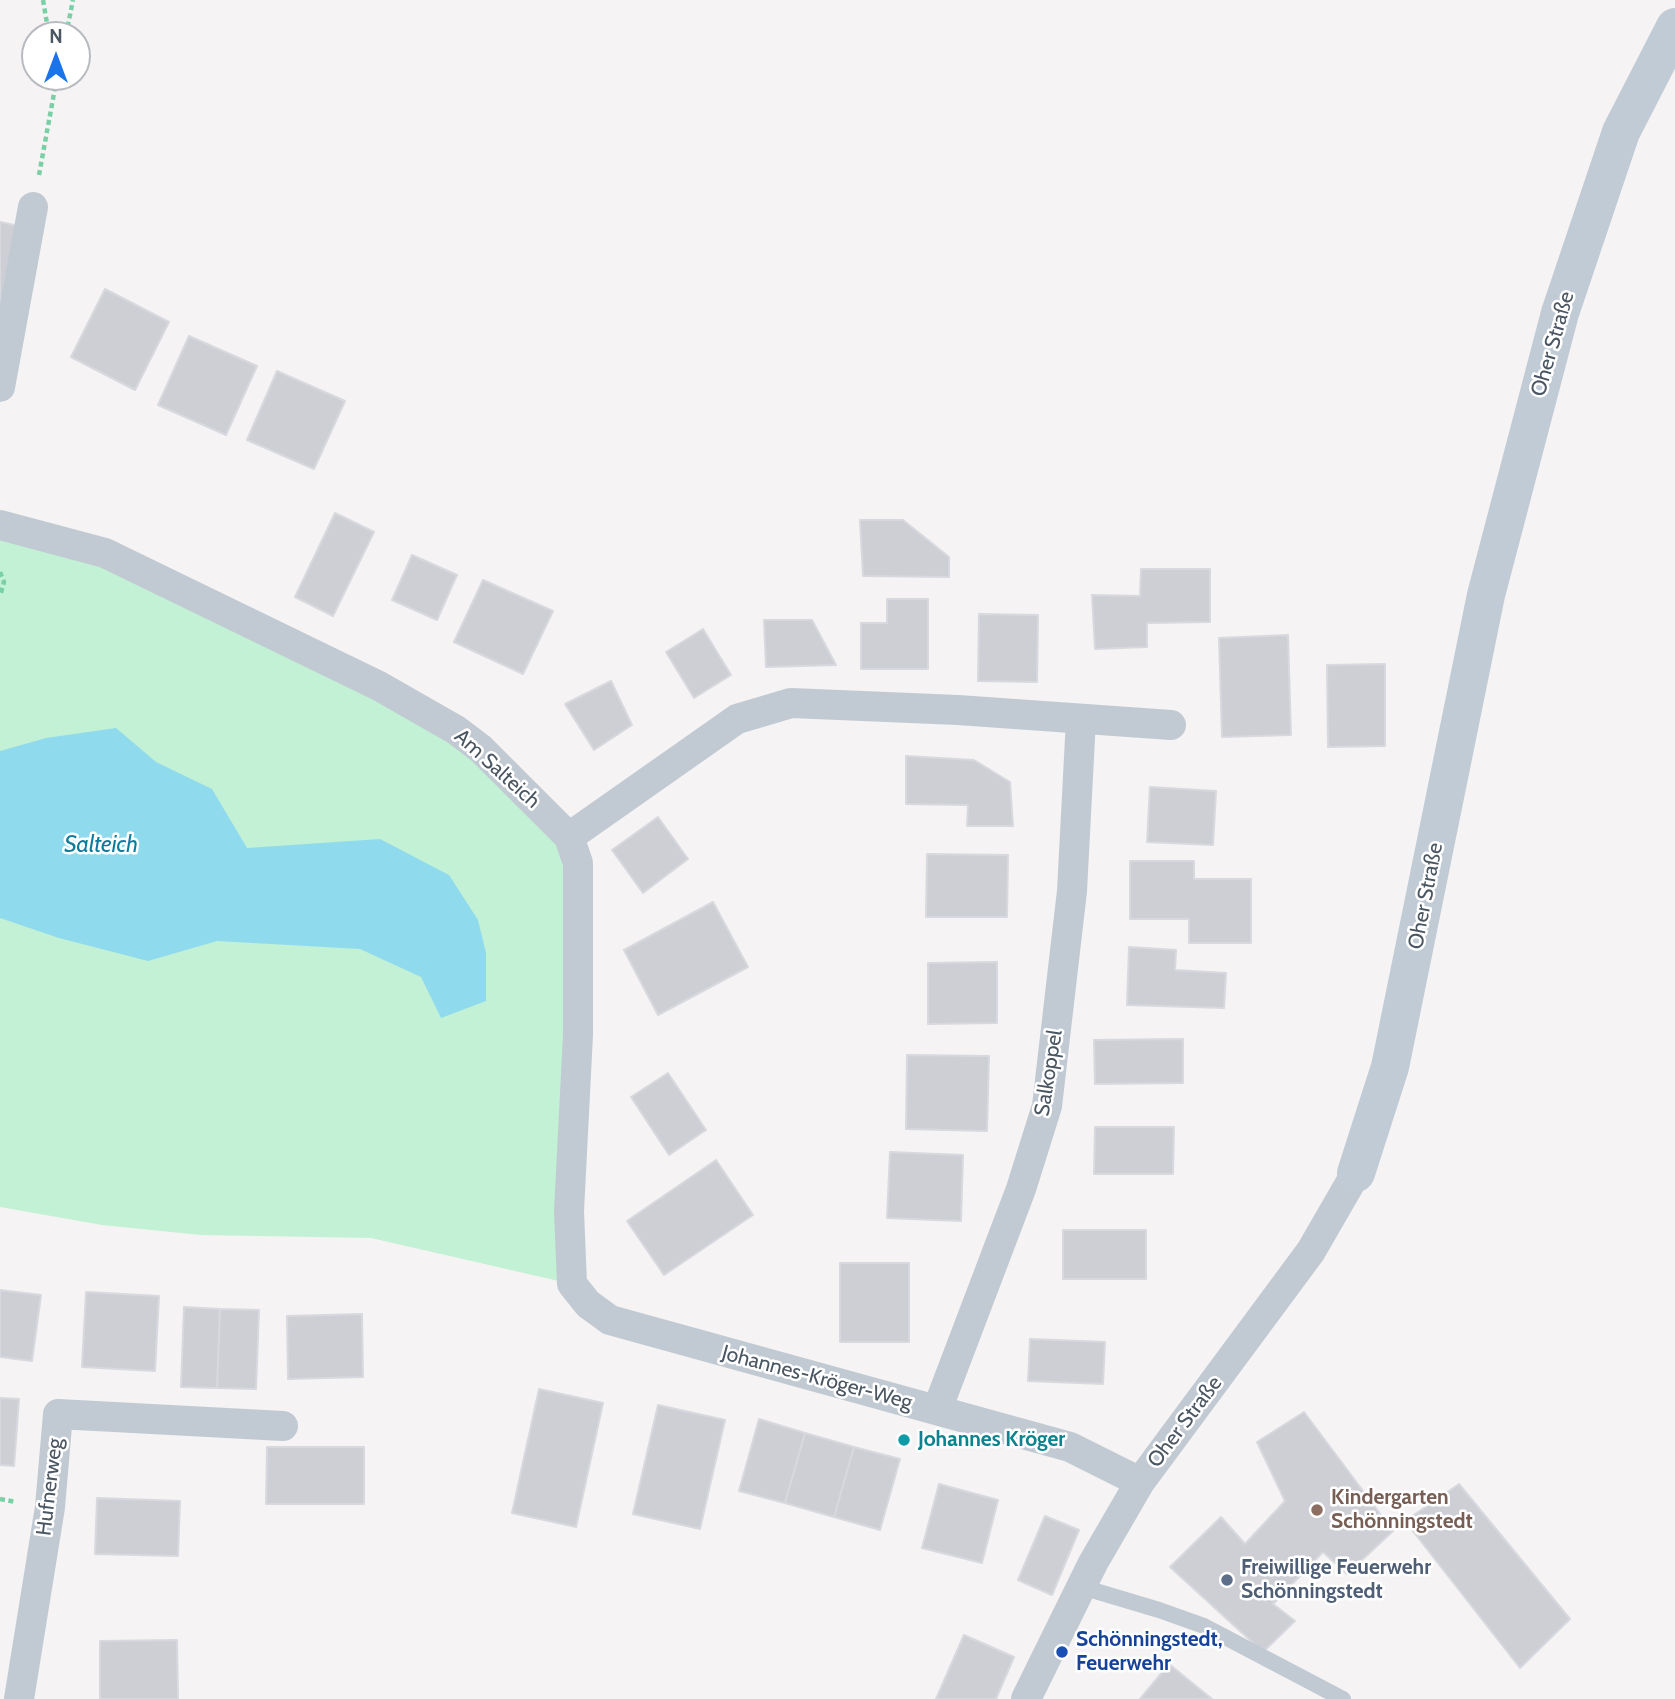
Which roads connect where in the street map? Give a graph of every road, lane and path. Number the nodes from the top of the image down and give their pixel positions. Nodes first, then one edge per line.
1 (43, 0) edge
2 (73, 0) edge
3 (47, 21) edge
4 (69, 21) edge
5 (1675, 27) edge
6 (54, 91) edge
7 (33, 207) joint
8 (0, 387) edge
9 (0, 525) edge
10 (0, 572) edge
11 (0, 596) edge
12 (1081, 719) junction
13 (1171, 725) dead end
14 (569, 836) junction
15 (1356, 1173) joint
16 (937, 1410) junction
17 (283, 1426) dead end
18 (1140, 1482) junction
19 (1082, 1587) junction
20 (19, 1699) edge
21 (1027, 1699) edge
22 (1343, 1699) edge

1 - 3 path
2 - 4 path
5 - 15 street, Oher Straße
6 - 7 path
7 - 8 street
9 - 14 street, Am Salteich
10 - 11 path
12 - 13 street
12 - 14 street
12 - 16 street, Salkoppel
14 - 16 street, Johannes-Kröger-Weg
15 - 18 street, Oher Straße
16 - 18 street, Johannes-Kröger-Weg
17 - 20 street, Hufnerweg
18 - 19 street, Oher Straße
19 - 21 street, Oher Straße
19 - 22 lane

